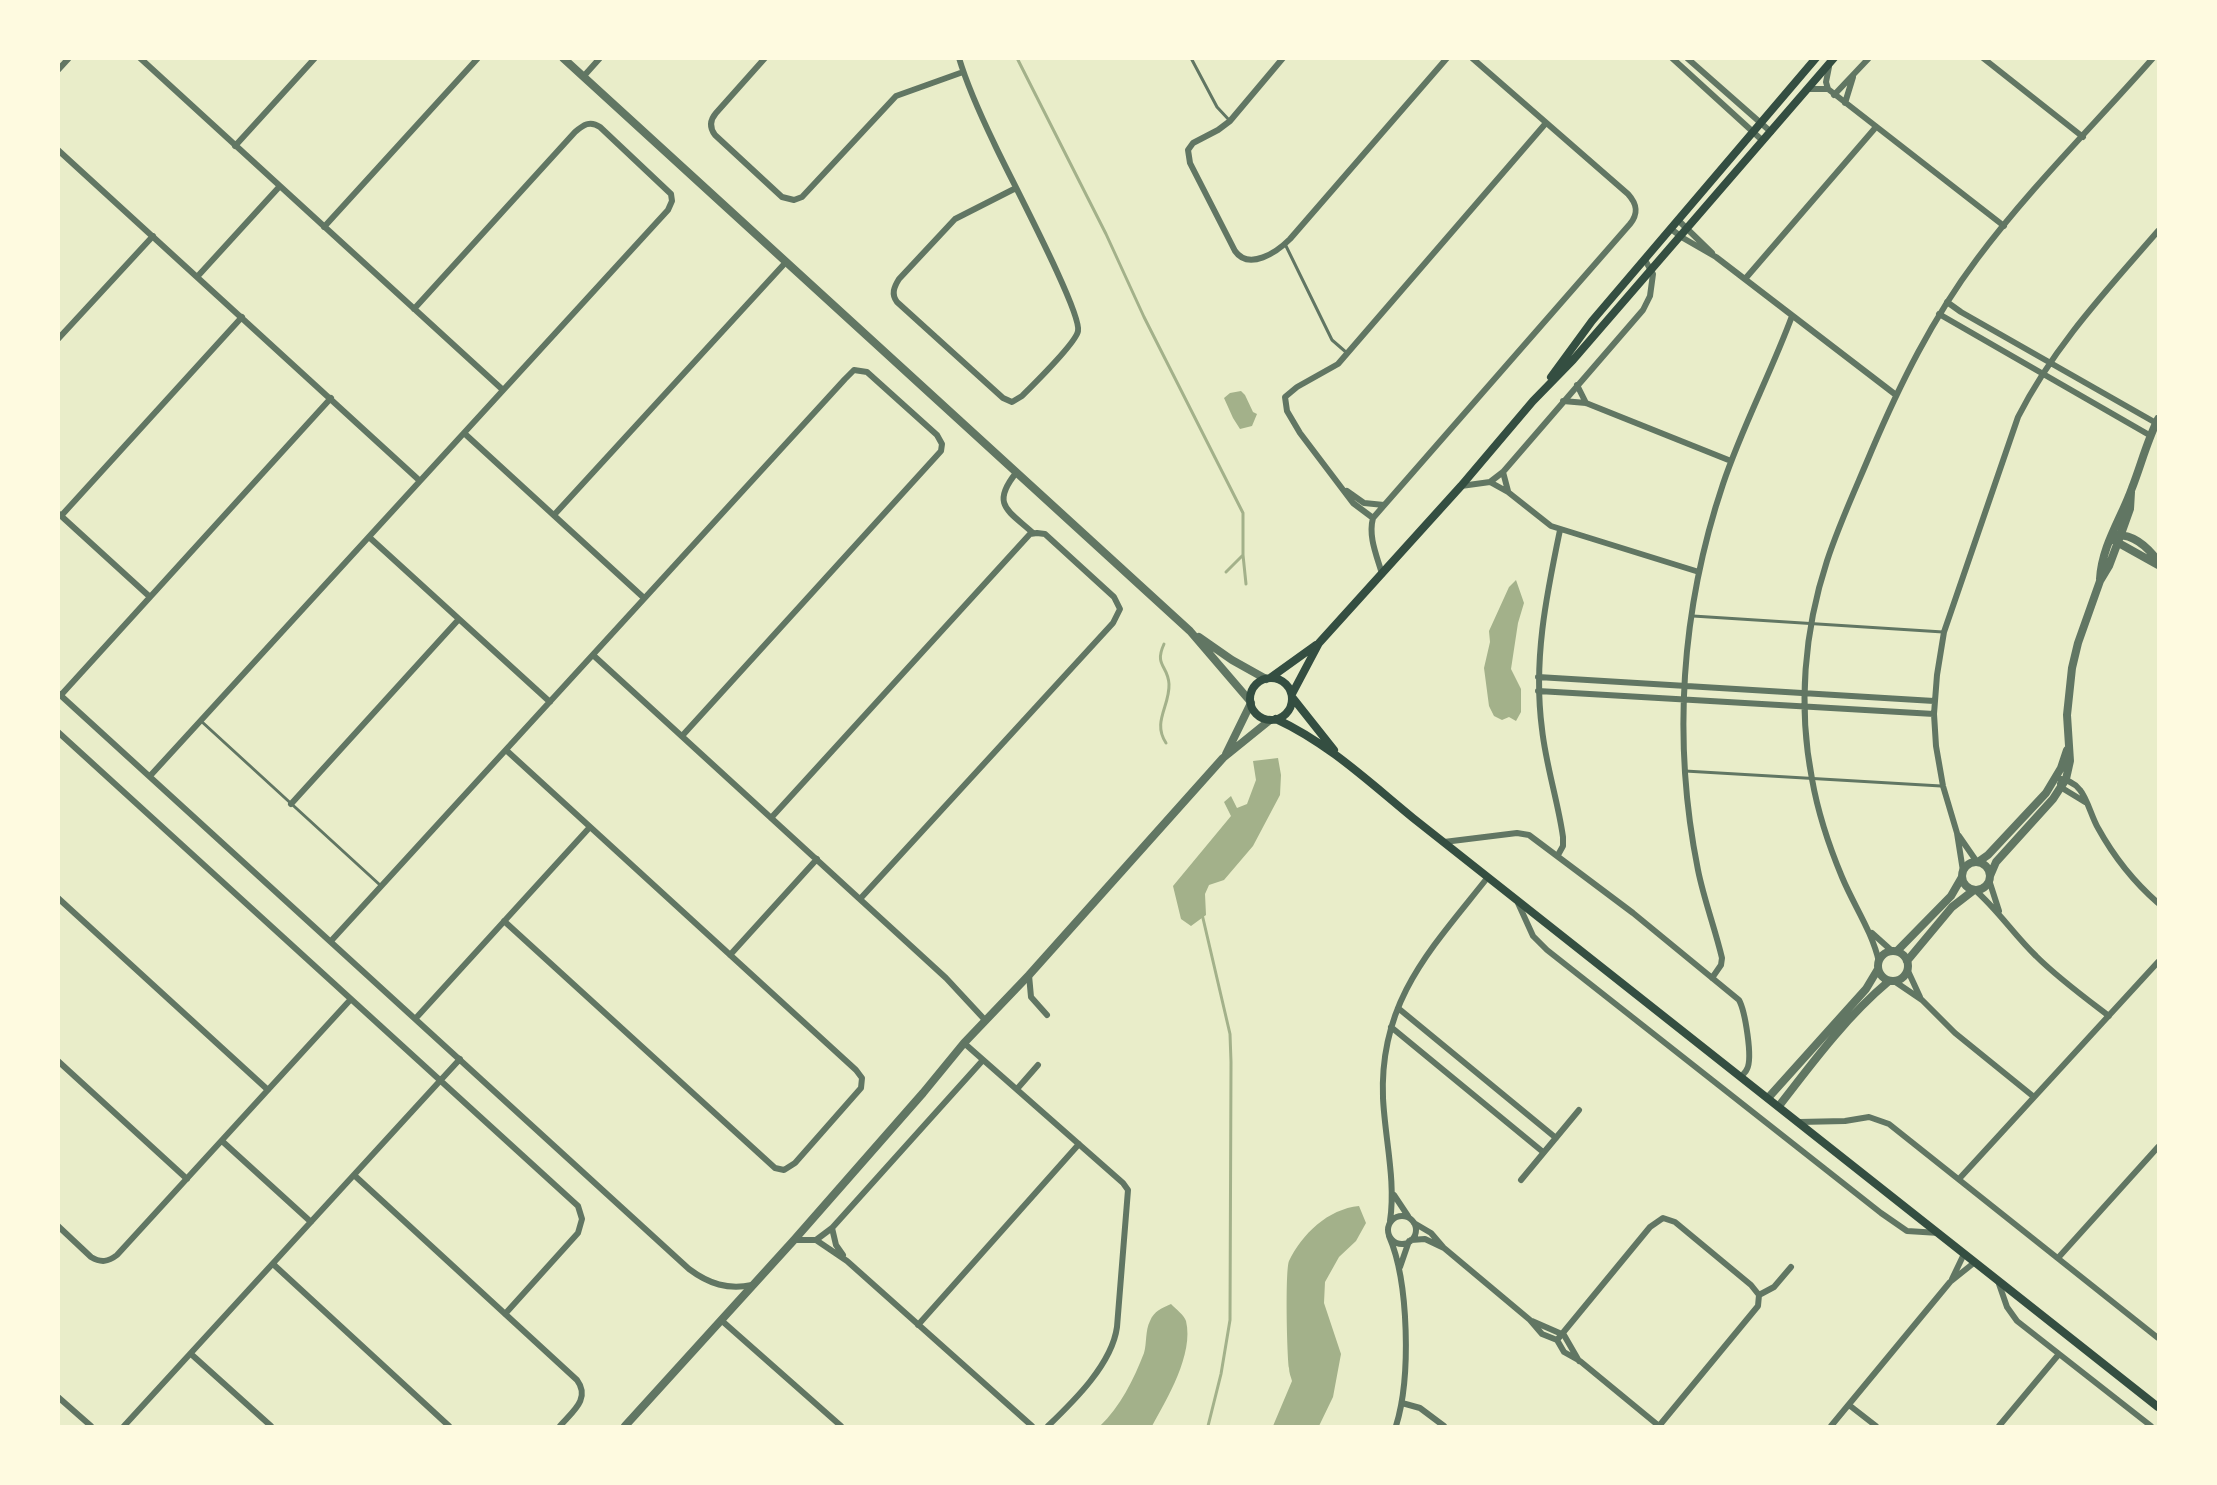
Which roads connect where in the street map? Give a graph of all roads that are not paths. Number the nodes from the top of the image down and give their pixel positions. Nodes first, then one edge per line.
1 (69, 58) edge
2 (140, 58) edge
3 (151, 58) edge
4 (315, 58) edge
5 (478, 58) edge
6 (563, 58) edge
7 (600, 58) edge
8 (765, 58) edge
9 (959, 58) edge
10 (1191, 58) edge
11 (1283, 58) edge
12 (1447, 58) edge
13 (1472, 58) edge
14 (1672, 58) edge
15 (1687, 58) edge
16 (1816, 58) edge
17 (1869, 58) edge
18 (1983, 58) edge
19 (2153, 58) edge
20 (1832, 61) edge
21 (146, 64) junction
22 (58, 70) edge
23 (963, 72) junction
24 (583, 77) junction
25 (1853, 77) junction
26 (1808, 89) junction
27 (1828, 89) junction
28 (1834, 95) junction
29 (1845, 104) junction
30 (1230, 121) junction
31 (1761, 122) junction
32 (1546, 123) junction
33 (1876, 127) junction
34 (1754, 131) junction
35 (1771, 132) junction
36 (2083, 136) junction
37 (1763, 141) junction
38 (235, 146) junction
39 (60, 155) edge
40 (280, 186) junction
41 (1016, 188) junction
42 (1678, 221) junction
43 (2004, 226) junction
44 (324, 227) junction
45 (1671, 229) junction
46 (1688, 229) junction
47 (2158, 231) edge
48 (153, 236) junction
49 (1680, 237) junction
50 (1285, 244) junction
51 (1716, 257) junction
52 (1645, 260) junction
53 (786, 262) junction
54 (1652, 269) junction
55 (197, 277) junction
56 (1745, 279) junction
57 (1947, 302) junction
58 (414, 309) junction
59 (1940, 314) junction
60 (1792, 316) junction
61 (242, 317) junction
62 (58, 339) edge
63 (1347, 353) junction
64 (2050, 362) junction
65 (2042, 373) junction
66 (1577, 386) junction
67 (503, 390) junction
68 (1896, 395) junction
69 (331, 399) junction
70 (1533, 401) junction
71 (1563, 401) junction
72 (1586, 403) junction
73 (2157, 421) edge
74 (464, 433) junction
75 (2151, 436) junction
76 (1731, 461) junction
77 (1503, 472) junction
78 (1016, 473) junction
79 (420, 481) junction
80 (1490, 482) junction
81 (1461, 486) junction
82 (1344, 489) junction
83 (1508, 492) junction
84 (2131, 492) junction
85 (1384, 505) junction
86 (60, 515) edge
87 (554, 515) junction
88 (1373, 519) junction
89 (1560, 530) junction
90 (1033, 533) junction
91 (2121, 534) junction
92 (369, 537) junction
93 (2111, 537) junction
94 (2118, 544) junction
95 (2158, 563) edge
96 (1698, 572) junction
97 (1382, 574) junction
98 (2100, 580) junction
99 (150, 597) junction
100 (644, 598) junction
101 (1691, 616) junction
102 (459, 619) junction
103 (1811, 624) junction
104 (1190, 631) junction
105 (1944, 632) junction
106 (1319, 644) junction
107 (592, 655) junction
108 (1538, 677) junction
109 (1268, 678) junction
110 (1684, 687) junction
111 (1538, 691) junction
112 (60, 694) edge
113 (1804, 694) junction
114 (1292, 695) junction
115 (1683, 700) junction
116 (1934, 701) junction
117 (550, 702) junction
118 (1250, 702) junction
119 (1805, 707) junction
120 (1934, 714) junction
121 (1273, 720) junction
122 (201, 721) junction
123 (58, 732) edge
124 (682, 736) junction
125 (64, 738) junction
126 (58, 744) edge
127 (2068, 746) junction
128 (506, 750) junction
129 (1340, 757) junction
130 (1223, 758) junction
131 (1684, 771) junction
132 (150, 776) junction
133 (2056, 778) junction
134 (1812, 779) junction
135 (2067, 779) junction
136 (1943, 786) junction
137 (2062, 788) junction
138 (2085, 802) junction
139 (291, 804) junction
140 (771, 818) junction
141 (590, 827) junction
142 (1957, 833) junction
143 (1444, 842) junction
144 (1558, 855) junction
145 (817, 859) junction
146 (1977, 862) junction
147 (1962, 874) junction
148 (1488, 877) junction
149 (1990, 878) junction
150 (381, 886) junction
151 (1975, 890) junction
152 (58, 898) edge
153 (860, 899) junction
154 (1517, 900) junction
155 (2158, 903) edge
156 (1999, 911) junction
157 (504, 921) junction
158 (1869, 930) junction
159 (331, 941) junction
160 (1894, 951) junction
161 (730, 955) junction
162 (1907, 961) junction
163 (2158, 962) edge
164 (1878, 965) junction
165 (1908, 971) junction
166 (1029, 975) junction
167 (1713, 978) junction
168 (1892, 981) junction
169 (351, 999) junction
170 (1922, 1000) junction
171 (1398, 1008) junction
172 (1047, 1015) dead end
173 (2109, 1016) junction
174 (416, 1018) junction
175 (985, 1020) junction
176 (1391, 1027) junction
177 (964, 1043) junction
178 (460, 1059) junction
179 (983, 1060) junction
180 (58, 1061) edge
181 (1038, 1065) dead end
182 (1741, 1077) junction
183 (440, 1081) junction
184 (1017, 1089) junction
185 (268, 1090) junction
186 (2034, 1097) junction
187 (1768, 1098) junction
188 (1779, 1106) junction
189 (1579, 1110) dead end
190 (1799, 1122) junction
191 (1556, 1138) junction
192 (222, 1141) junction
193 (1079, 1143) junction
194 (2158, 1147) edge
195 (1543, 1152) junction
196 (2151, 1156) junction
197 (2158, 1162) edge
198 (354, 1175) junction
199 (187, 1179) junction
200 (1959, 1179) junction
201 (1521, 1180) dead end
202 (1393, 1195) junction
203 (1411, 1220) junction
204 (1390, 1221) junction
205 (311, 1222) junction
206 (58, 1226) edge
207 (832, 1228) junction
208 (1939, 1233) junction
209 (1389, 1236) junction
210 (794, 1240) junction
211 (816, 1240) junction
212 (1410, 1241) junction
213 (1444, 1248) junction
214 (1964, 1254) junction
215 (2058, 1258) junction
216 (847, 1261) junction
217 (1976, 1262) junction
218 (273, 1264) junction
219 (1791, 1267) dead end
220 (1400, 1268) junction
221 (1998, 1281) junction
222 (1950, 1282) junction
223 (752, 1285) junction
224 (1759, 1295) junction
225 (505, 1314) junction
226 (721, 1320) junction
227 (1530, 1320) junction
228 (918, 1325) junction
229 (1562, 1334) junction
230 (2158, 1338) edge
231 (1557, 1340) junction
232 (191, 1354) junction
233 (2059, 1354) junction
234 (1580, 1361) junction
235 (58, 1397) edge
236 (1401, 1403) junction
237 (1849, 1405) junction
238 (2158, 1407) edge
239 (91, 1426) edge
240 (124, 1426) edge
241 (271, 1426) edge
242 (449, 1426) edge
243 (560, 1426) edge
244 (625, 1426) edge
245 (841, 1426) edge
246 (1032, 1426) edge
247 (1048, 1426) edge
248 (1396, 1426) edge
249 (1444, 1426) edge
250 (1659, 1426) edge
251 (1831, 1426) edge
252 (1876, 1426) edge
253 (1999, 1426) edge
254 (2151, 1426) edge

1 - 22 street
2 - 21 street
3 - 21 street
4 - 38 street
5 - 44 street
6 - 24 street
7 - 24 street
8 - 23 street
9 - 23 street
10 - 30 lane
11 - 30 street
12 - 50 street
13 - 32 street
14 - 34 street
15 - 31 street
16 - 31 main road
17 - 25 street
18 - 36 street
19 - 36 street
20 - 26 main road
20 - 27 street
21 - 38 street
23 - 41 street
24 - 53 street
25 - 28 street
25 - 29 street
26 - 27 street
26 - 35 main road
27 - 28 street
28 - 29 street
29 - 33 street
30 - 50 street
31 - 34 main road
31 - 35 street
32 - 63 street
32 - 85 street
33 - 43 street
33 - 56 street
34 - 37 street
34 - 42 main road
35 - 37 main road
36 - 43 street
37 - 46 main road
38 - 40 street
39 - 48 street
40 - 44 street
40 - 55 street
41 - 41 street
42 - 45 main road
42 - 46 street
43 - 57 street
44 - 58 street
45 - 49 street
45 - 52 main road
46 - 49 main road
46 - 51 street
47 - 64 street
48 - 55 street
48 - 62 street
49 - 51 street
49 - 54 main road
50 - 63 lane
51 - 56 street
52 - 54 street
52 - 70 main road
53 - 78 street
53 - 87 street
54 - 66 street
54 - 70 main road
55 - 61 street
56 - 60 street
57 - 59 street
57 - 64 street
58 - 67 street
58 - 67 street
59 - 65 street
59 - 68 street
60 - 68 street
60 - 76 street
61 - 69 street
61 - 86 street
63 - 82 street
64 - 65 street
64 - 73 street
65 - 75 street
65 - 105 street
66 - 71 street
66 - 72 street
67 - 74 street
68 - 103 street
69 - 79 street
69 - 99 street
70 - 81 main road
71 - 72 street
71 - 77 street
72 - 76 street
73 - 75 street
74 - 79 street
74 - 87 street
75 - 84 street
76 - 96 street
77 - 80 street
77 - 83 street
78 - 90 street
78 - 104 street
79 - 92 street
80 - 81 street
80 - 83 street
81 - 97 main road
82 - 85 street
82 - 88 street
83 - 89 street
84 - 91 street
84 - 93 street
85 - 88 street
86 - 99 street
87 - 100 street
88 - 97 street
89 - 96 street
89 - 108 street
90 - 140 street
90 - 153 street
91 - 93 street
91 - 94 street
91 - 95 street
92 - 102 street
92 - 122 street
93 - 94 street
93 - 98 street
94 - 95 street
94 - 98 street
96 - 101 street
97 - 106 main road
98 - 127 street
99 - 112 street
100 - 107 street
100 - 124 street
101 - 103 lane
101 - 110 street
102 - 117 street
102 - 139 street
103 - 105 lane
103 - 113 street
104 - 109 street
104 - 118 street
105 - 116 street
106 - 109 main road
106 - 114 main road
107 - 117 street
107 - 124 street
108 - 110 street
108 - 111 street
109 - 114 main road
109 - 118 main road
110 - 113 street
110 - 115 street
111 - 115 street
111 - 144 street
112 - 132 street
113 - 116 street
113 - 119 street
114 - 121 main road
114 - 129 main road
115 - 119 street
115 - 131 street
116 - 120 street
117 - 128 street
118 - 121 main road
118 - 130 street
119 - 120 street
119 - 134 street
120 - 136 street
121 - 129 main road
121 - 130 street
122 - 132 street
122 - 139 lane
123 - 125 street
124 - 140 street
125 - 126 street
125 - 169 street
127 - 133 street
127 - 135 street
128 - 141 street
128 - 150 street
129 - 143 main road
130 - 166 street
131 - 134 lane
131 - 167 street
132 - 159 street
133 - 135 street
133 - 137 street
133 - 146 street
134 - 136 lane
134 - 158 street
135 - 137 street
135 - 138 street
136 - 142 street
137 - 138 street
137 - 149 street
138 - 155 street
139 - 150 lane
140 - 145 street
141 - 157 street
141 - 161 street
142 - 146 street
142 - 147 street
143 - 144 street
143 - 148 main road
144 - 167 street
145 - 153 street
145 - 161 street
146 - 147 street
146 - 149 street
147 - 151 street
147 - 160 street
148 - 154 main road
148 - 171 street
149 - 151 street
149 - 156 street
150 - 159 street
151 - 156 street
151 - 162 street
152 - 185 street
153 - 175 street
154 - 182 main road
154 - 208 street
156 - 173 street
157 - 161 street
157 - 174 street
158 - 160 street
158 - 164 street
159 - 174 street
160 - 162 street
160 - 164 street
162 - 165 street
163 - 173 street
164 - 168 street
164 - 187 street
165 - 168 street
165 - 170 street
166 - 172 street
166 - 175 street
167 - 182 street
168 - 170 street
168 - 188 street
169 - 183 street
169 - 185 street
170 - 186 street
171 - 176 street
171 - 191 street
173 - 186 street
174 - 178 street
175 - 177 street
176 - 195 street
176 - 202 street
177 - 179 street
177 - 210 street
178 - 183 street
178 - 223 street
179 - 184 street
179 - 207 street
180 - 199 street
181 - 184 street
182 - 187 main road
183 - 198 street
183 - 225 street
184 - 193 street
185 - 192 street
186 - 200 street
187 - 188 main road
188 - 190 main road
189 - 191 street
190 - 200 street
190 - 208 main road
191 - 195 street
192 - 199 street
192 - 205 street
193 - 228 street
193 - 247 street
194 - 196 street
195 - 201 street
196 - 197 street
196 - 215 street
198 - 205 street
198 - 225 street
199 - 206 street
200 - 215 street
202 - 203 street
202 - 204 street
203 - 204 street
203 - 212 street
203 - 213 street
204 - 209 street
205 - 218 street
207 - 211 street
207 - 216 street
208 - 214 main road
209 - 212 street
209 - 220 street
210 - 211 street
210 - 223 street
211 - 216 street
212 - 213 street
212 - 220 street
213 - 227 street
214 - 217 main road
214 - 222 street
215 - 230 street
216 - 228 street
217 - 221 main road
217 - 222 street
218 - 232 street
218 - 242 street
219 - 224 street
220 - 236 street
221 - 233 street
221 - 238 main road
222 - 237 street
223 - 226 street
224 - 229 street
224 - 250 street
225 - 243 street
226 - 244 street
226 - 245 street
227 - 229 street
227 - 231 street
228 - 246 street
229 - 231 street
229 - 234 street
231 - 234 street
232 - 240 street
232 - 241 street
233 - 253 street
233 - 254 street
234 - 250 street
235 - 239 street
236 - 248 street
236 - 249 street
237 - 251 street
237 - 252 street

